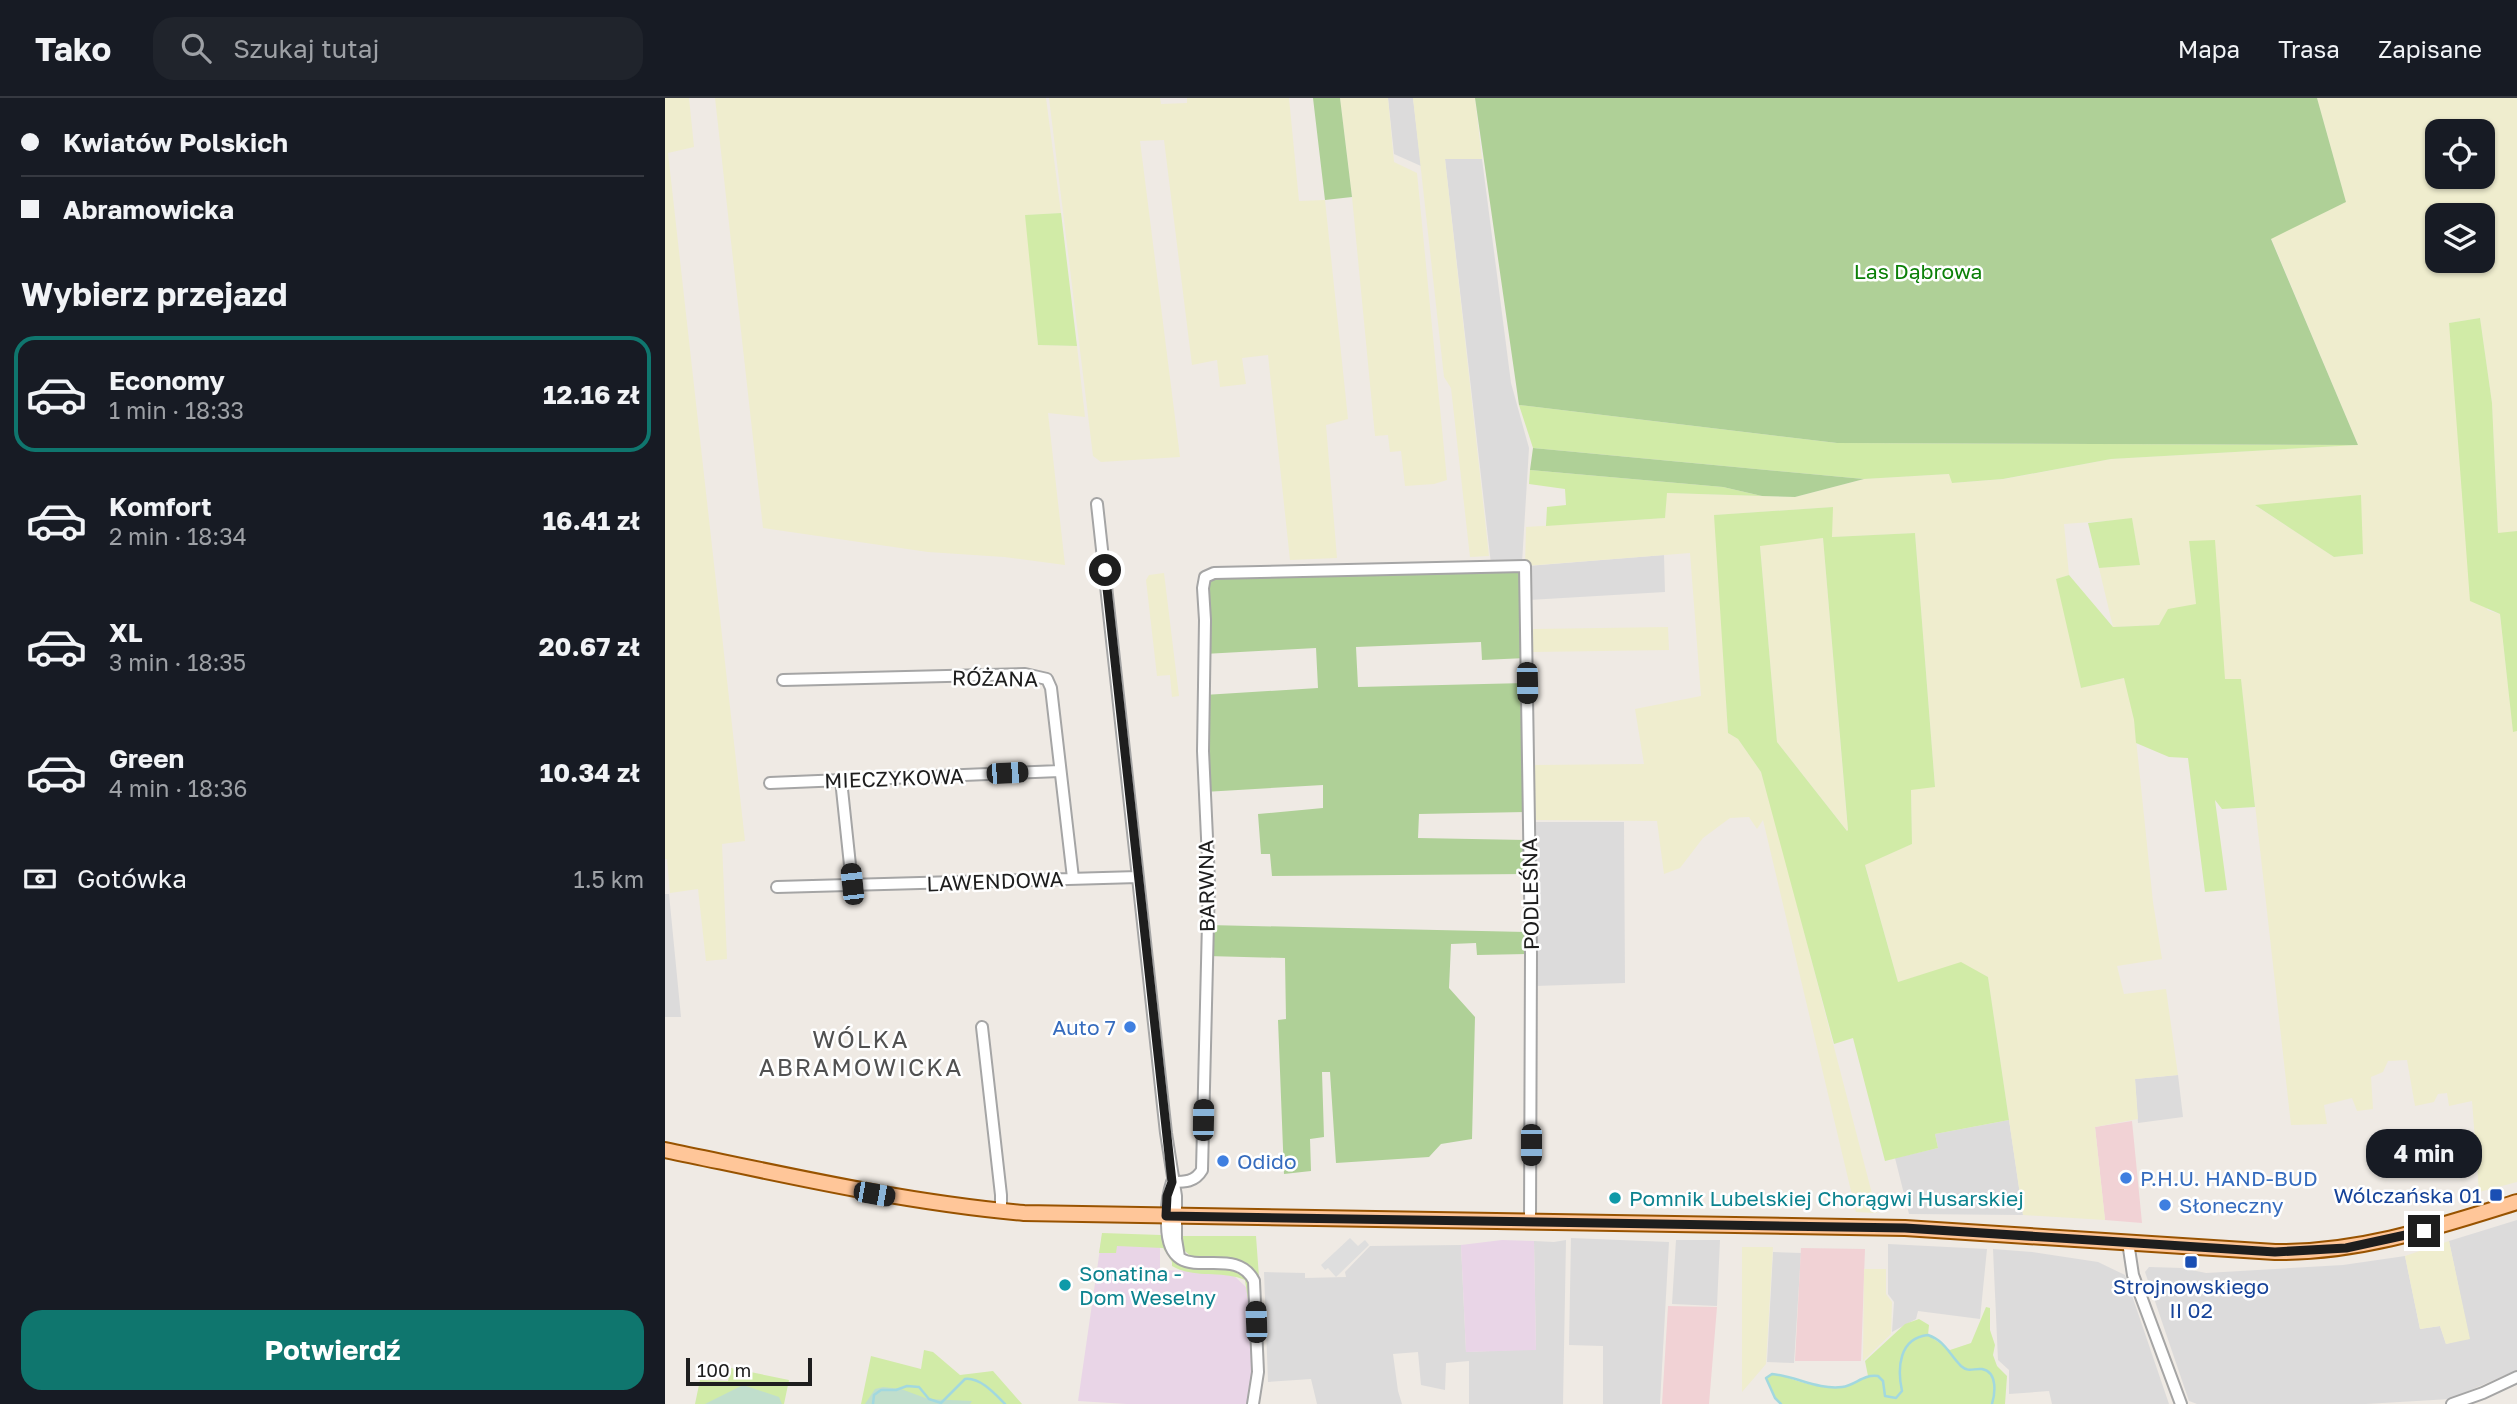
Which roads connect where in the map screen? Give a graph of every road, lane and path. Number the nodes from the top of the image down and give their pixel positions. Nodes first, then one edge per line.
1 (1097, 504) dead end
2 (1214, 573) joint
3 (783, 680) dead end
4 (1060, 771) junction
5 (841, 780) junction
6 (770, 783) dead end
7 (1138, 877) junction
8 (1073, 878) junction
9 (852, 884) junction
10 (777, 887) dead end
11 (982, 1027) dead end
12 (665, 1150) edge
13 (1172, 1182) junction
14 (2517, 1202) edge
15 (1001, 1211) junction
16 (1171, 1216) junction
17 (1530, 1222) junction
18 (2128, 1242) junction
19 (2517, 1377) edge
20 (1253, 1404) edge
21 (2181, 1404) edge
22 (2452, 1404) edge

1 - 7 street
2 - 13 street, BARWNA
2 - 17 street, PODLEŚNA
3 - 4 street, RÓŻANA
4 - 5 street, MIECZYKOWA
4 - 8 street, RÓŻANA
5 - 6 street, MIECZYKOWA
5 - 9 street
7 - 8 street, LAWENDOWA
7 - 13 street
8 - 9 street, LAWENDOWA
9 - 10 street, LAWENDOWA
11 - 15 street
12 - 15 main road
13 - 16 street
14 - 18 main road
15 - 16 main road
16 - 17 main road
16 - 20 street
17 - 18 main road
18 - 21 street
19 - 22 street

